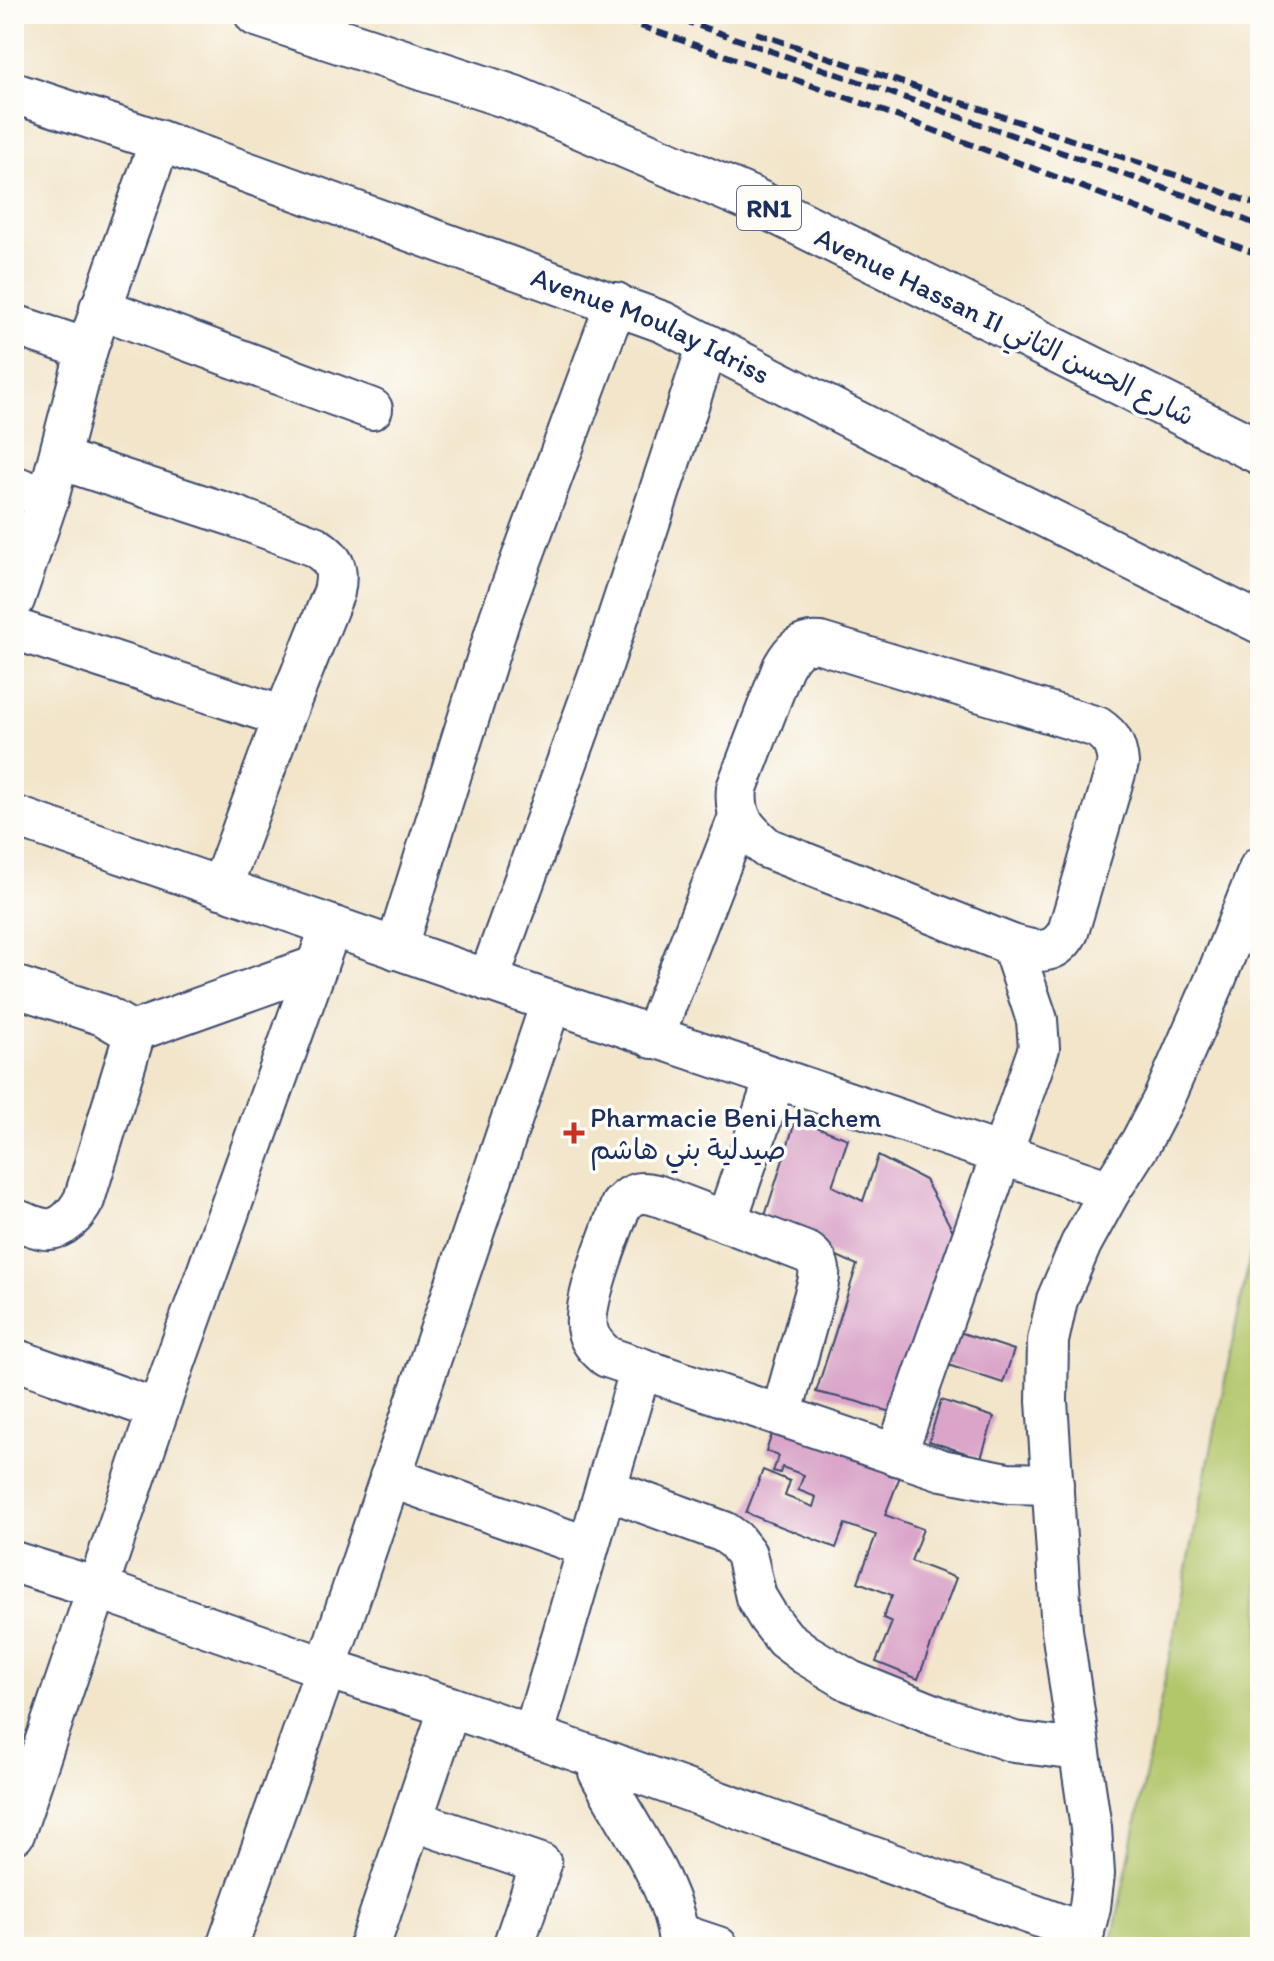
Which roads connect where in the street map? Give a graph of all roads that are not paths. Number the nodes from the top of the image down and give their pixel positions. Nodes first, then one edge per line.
1 (257, 14) edge
2 (14, 93) edge
3 (160, 141) junction
4 (616, 303) junction
5 (100, 308) junction
6 (14, 325) edge
7 (708, 345) junction
8 (87, 349) junction
9 (372, 409) dead end
10 (1260, 452) edge
11 (60, 459) junction
12 (31, 493) edge
13 (14, 600) edge
14 (1260, 623) edge
15 (14, 629) edge
16 (284, 717) junction
17 (14, 816) edge
18 (739, 817) junction
19 (1260, 867) edge
20 (221, 888) junction
21 (331, 926) junction
22 (1012, 945) junction
23 (396, 949) junction
24 (317, 966) junction
25 (488, 981) junction
26 (15, 988) edge
27 (551, 1003) junction
28 (132, 1032) junction
29 (653, 1038) junction
30 (775, 1079) junction
31 (1002, 1155) junction
32 (1110, 1191) junction
33 (14, 1219) edge
34 (726, 1222) junction
35 (14, 1359) edge
36 (641, 1368) junction
37 (158, 1410) junction
38 (781, 1416) junction
39 (896, 1455) junction
40 (390, 1477) junction
41 (1053, 1484) junction
42 (606, 1489) junction
43 (588, 1547) junction
44 (14, 1562) edge
45 (97, 1588) junction
46 (326, 1668) junction
47 (450, 1707) junction
48 (533, 1736) junction
49 (1079, 1750) junction
50 (597, 1758) junction
51 (412, 1820) junction
52 (14, 1834) edge
53 (1082, 1940) edge
54 (679, 1941) edge
55 (227, 1947) edge
56 (369, 1947) edge
57 (513, 1947) edge
58 (718, 1947) edge

1 - 10 main road, Avenue Hassan II شارع الحسن الثاني / RN1
2 - 3 street, Avenue Moulay Idriss
3 - 4 street, Avenue Moulay Idriss
3 - 5 street
4 - 7 street, Avenue Moulay Idriss
4 - 23 street
5 - 8 street
5 - 9 street
6 - 8 street
7 - 14 street, Avenue Moulay Idriss
7 - 25 street
8 - 11 street
11 - 12 street
11 - 16 street
12 - 13 street
15 - 16 street
16 - 20 street
17 - 20 street
18 - 22 street
18 - 22 street
18 - 29 street
19 - 32 street
20 - 21 street
21 - 23 street
21 - 24 street
22 - 31 street
23 - 25 street
24 - 28 street
24 - 37 street
25 - 27 street
26 - 28 street
27 - 29 street
27 - 40 street
28 - 33 street
29 - 30 street
30 - 31 street
30 - 34 street
31 - 32 street
31 - 39 street
32 - 41 street
34 - 36 street
34 - 38 street
35 - 37 street
36 - 38 street
36 - 42 street
37 - 45 street
38 - 39 street
39 - 41 street
40 - 43 street
40 - 46 street
41 - 49 street
42 - 43 street
42 - 49 street
43 - 48 street
44 - 45 street
45 - 46 street
45 - 52 street
46 - 47 street
46 - 55 street
47 - 48 street
47 - 51 street
48 - 50 street
49 - 53 street
50 - 53 street
50 - 54 street
51 - 56 street
51 - 57 street
54 - 58 street

